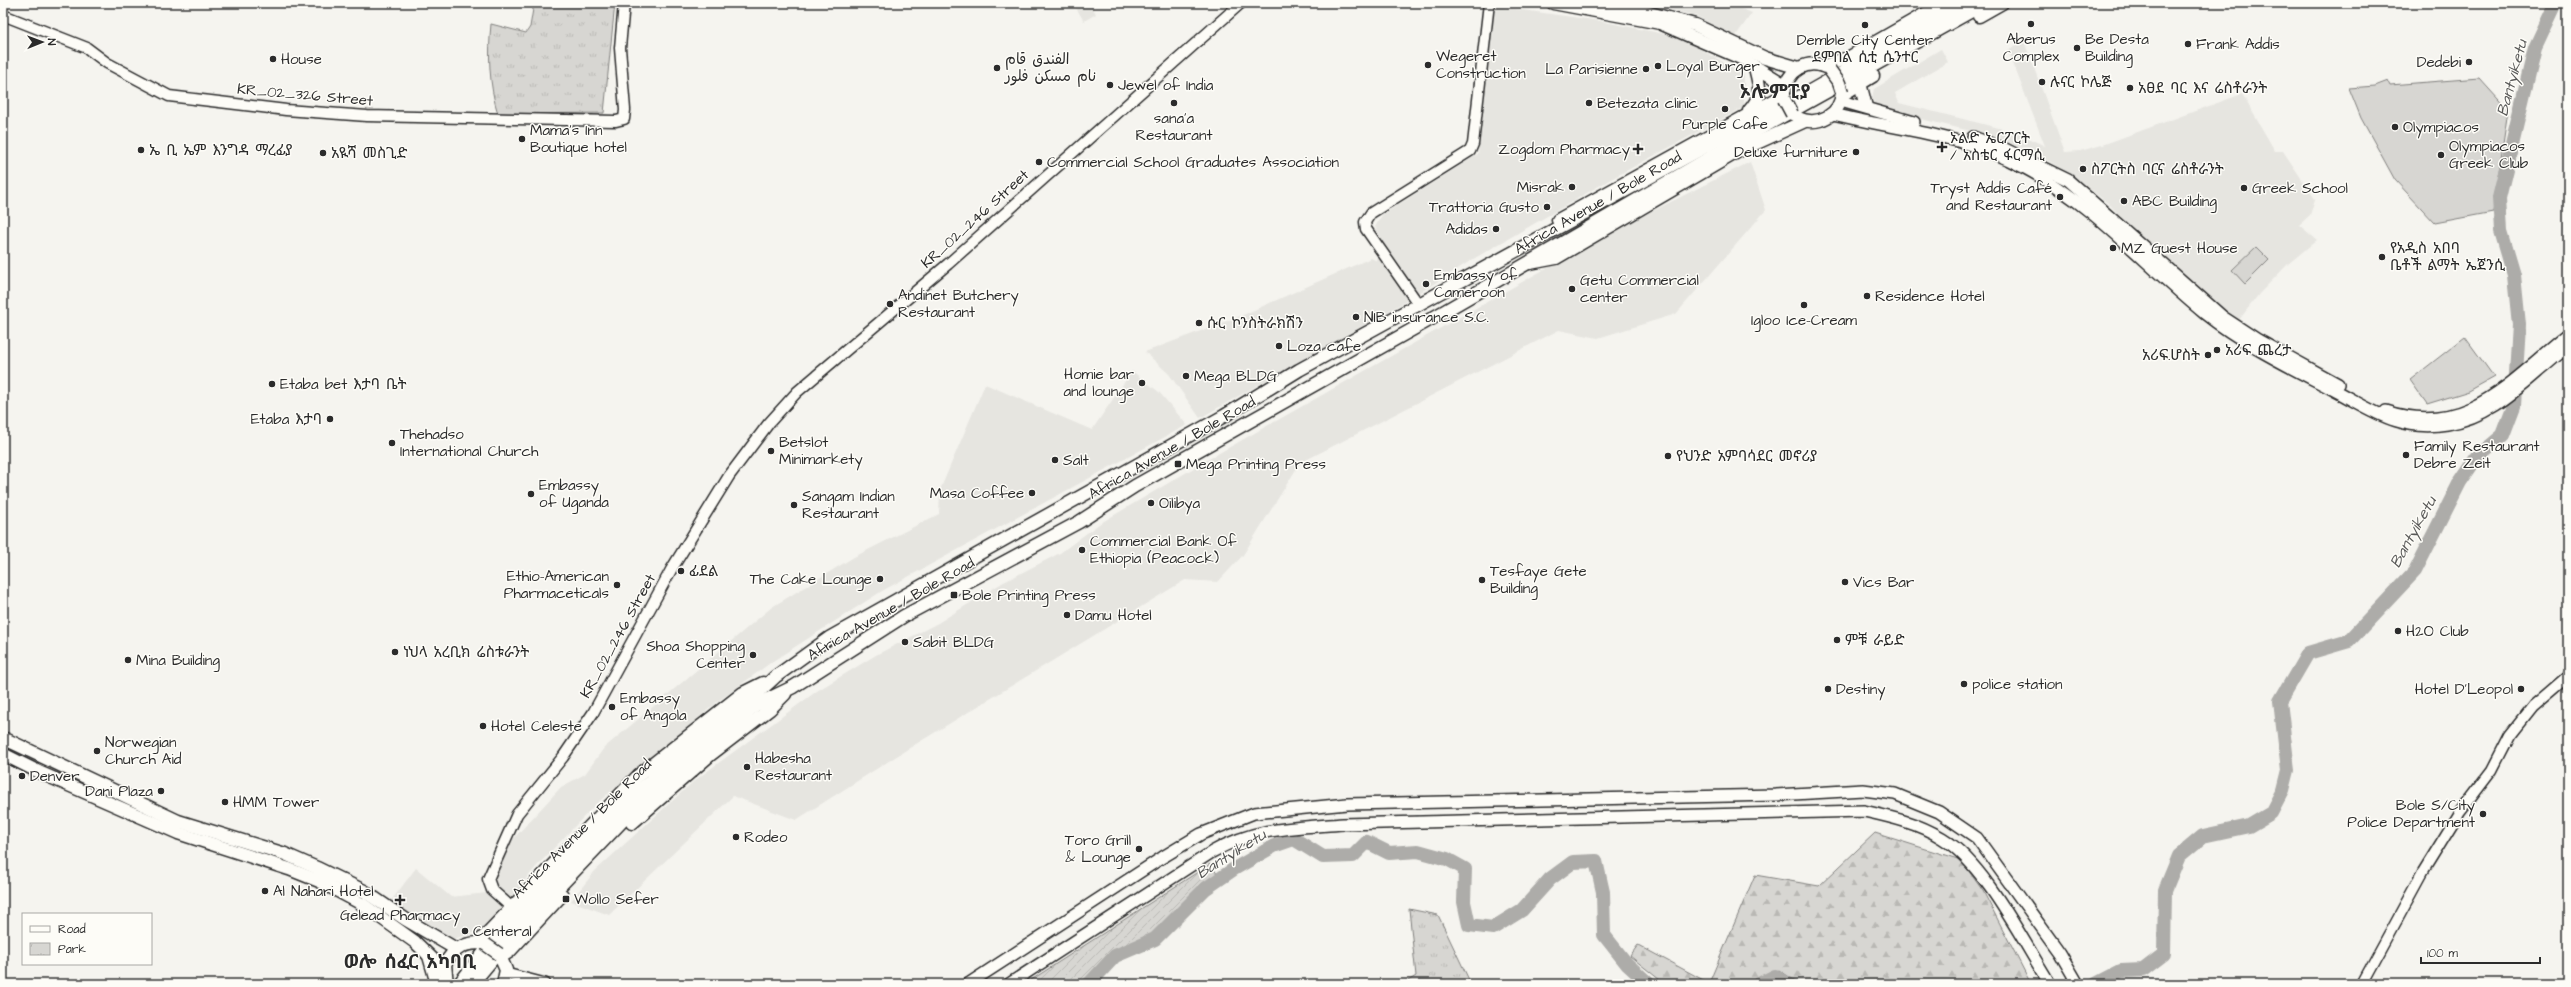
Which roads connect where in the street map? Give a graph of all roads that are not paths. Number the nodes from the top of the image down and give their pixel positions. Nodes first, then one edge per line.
1 (624, 3) edge
2 (1489, 3) edge
3 (1553, 3) edge
4 (1944, 3) edge
5 (1965, 3) edge
6 (1986, 3) edge
7 (2002, 3) edge
8 (1240, 4) edge
9 (1608, 6) edge
10 (3, 14) edge
11 (1825, 67) junction
12 (1755, 68) junction
13 (1799, 68) junction
14 (1860, 83) junction
15 (1784, 93) junction
16 (1841, 96) junction
17 (1866, 107) junction
18 (1746, 114) junction
19 (1833, 114) junction
20 (1885, 120) junction
21 (1805, 121) junction
22 (1517, 252) junction
23 (1523, 264) junction
24 (1419, 305) junction
25 (2568, 335) edge
26 (2568, 348) edge
27 (2542, 362) junction
28 (2568, 676) edge
29 (775, 677) junction
30 (793, 686) junction
31 (3, 738) edge
32 (3, 754) edge
33 (511, 907) junction
34 (488, 932) junction
35 (444, 942) junction
36 (481, 943) junction
37 (456, 949) junction
38 (429, 955) junction
39 (500, 956) junction
40 (443, 978) edge
41 (505, 979) edge
42 (459, 984) edge
43 (472, 984) edge
44 (545, 984) edge
45 (968, 984) edge
46 (1009, 984) edge
47 (2050, 984) edge
48 (2078, 984) edge
49 (2362, 984) edge

1 - 10 street, KR_02_326 Street
2 - 24 street
3 - 9 main road
4 - 11 main road
5 - 22 main road, Africa Avenue / Bole Road
6 - 23 main road, Africa Avenue / Bole Road
7 - 14 main road
8 - 33 street, KR_02_246 Street
9 - 12 main road
9 - 13 main road
11 - 13 main road
11 - 16 main road, bridge
12 - 15 main road
12 - 18 main road
13 - 15 main road
14 - 16 main road
14 - 17 main road
15 - 18 main road
15 - 21 main road, bridge
16 - 17 main road
16 - 19 main road
17 - 20 main road
18 - 22 main road
19 - 20 main road
19 - 21 main road
20 - 27 main road
21 - 23 main road
22 - 24 main road, Africa Avenue / Bole Road
23 - 30 main road, Africa Avenue / Bole Road
24 - 29 main road, Africa Avenue / Bole Road
25 - 27 main road
26 - 27 main road
28 - 49 street
29 - 33 main road, Africa Avenue / Bole Road
29 - 42 main road, Africa Avenue / Bole Road
30 - 39 main road, Africa Avenue / Bole Road
30 - 43 main road, Africa Avenue / Bole Road
31 - 35 main road
32 - 38 main road
33 - 34 main road, Africa Avenue / Bole Road
34 - 35 main road
34 - 36 main road, Africa Avenue / Bole Road
35 - 37 main road
36 - 37 main road
36 - 39 main road, bridge
37 - 40 main road
38 - 40 main road
38 - 40 main road
39 - 41 main road
41 - 44 main road
45 - 48 main road
46 - 47 main road

